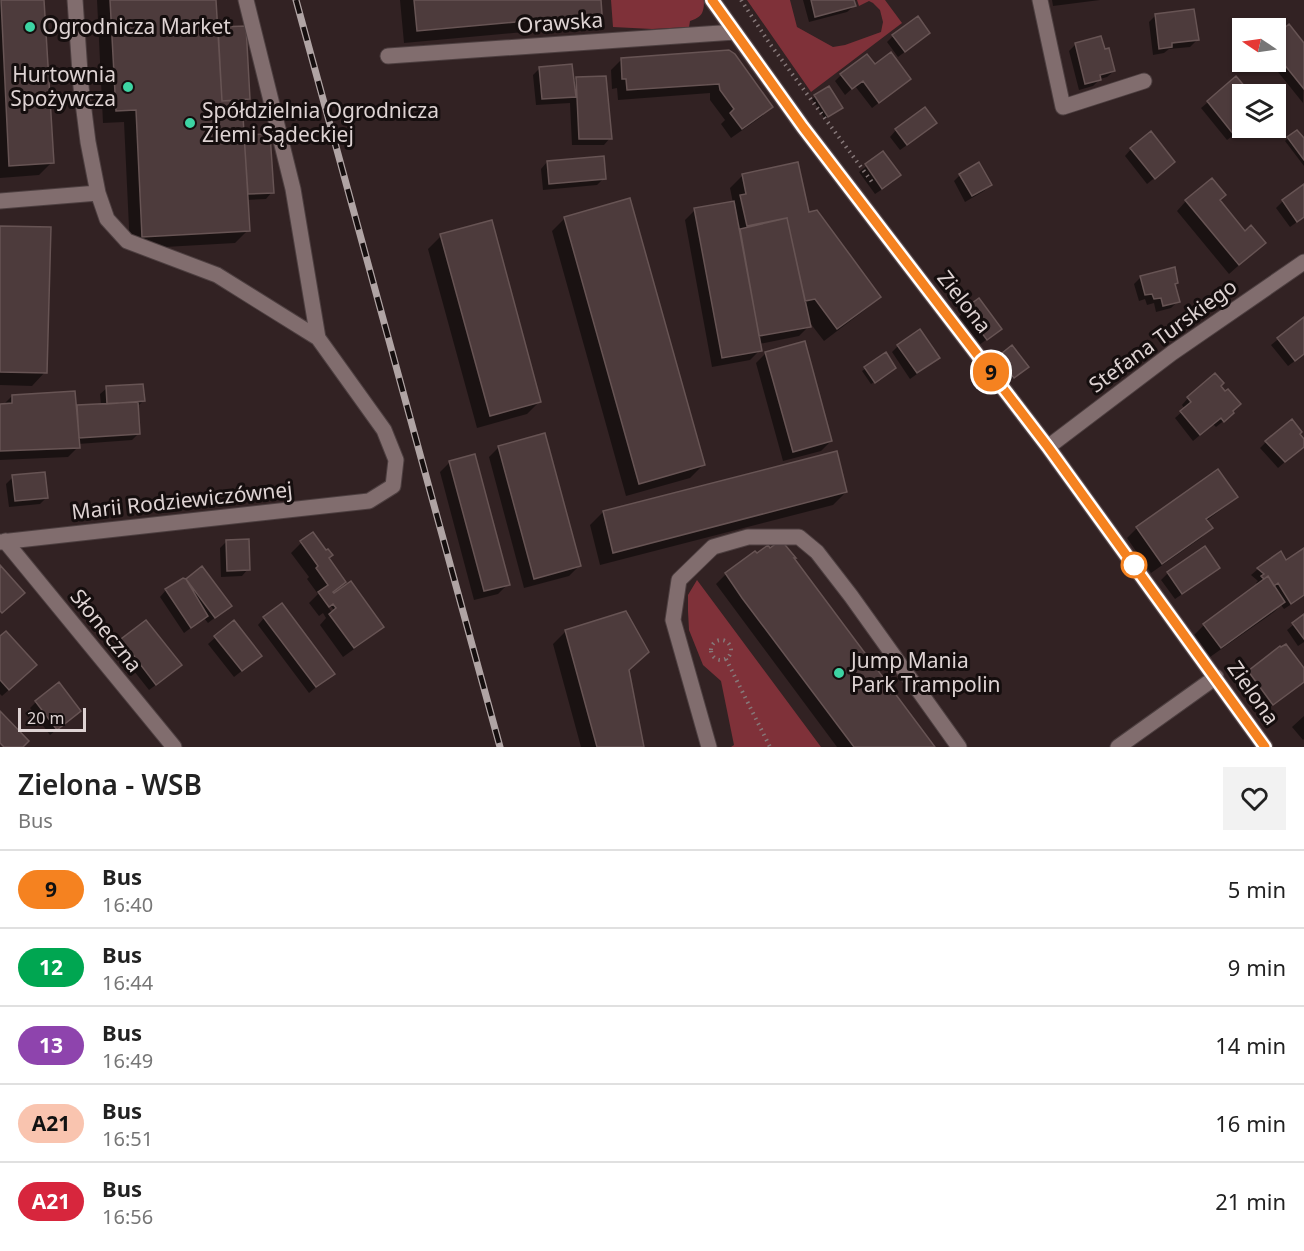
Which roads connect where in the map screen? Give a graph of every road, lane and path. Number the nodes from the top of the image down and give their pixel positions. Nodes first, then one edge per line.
1 (75, 0) edge
2 (246, 0) edge
3 (712, 0) edge
4 (741, 0) edge
5 (1040, 0) edge
6 (735, 32) junction
7 (388, 56) dead end
8 (1144, 81) dead end
9 (873, 184) dead end
10 (98, 193) junction
11 (0, 201) edge
12 (1304, 262) edge
13 (318, 338) junction
14 (1048, 447) junction
15 (3, 542) edge
16 (726, 659) junction
17 (1216, 677) junction
18 (174, 747) edge
19 (709, 747) edge
20 (770, 747) edge
21 (959, 747) edge
22 (1118, 747) edge
23 (1265, 747) edge

1 - 10 street
2 - 13 street
3 - 6 street, Zielona
4 - 9 path
5 - 8 street
6 - 7 street, Orawska
6 - 14 street, Zielona
10 - 11 street
10 - 13 street
12 - 14 street, Stefana Turskiego
13 - 15 street, Marii Rodziewiczównej
14 - 17 street, Zielona
15 - 18 street, Słoneczna
16 - 16 path
16 - 20 path
17 - 22 street
17 - 23 street, Zielona
19 - 21 street

